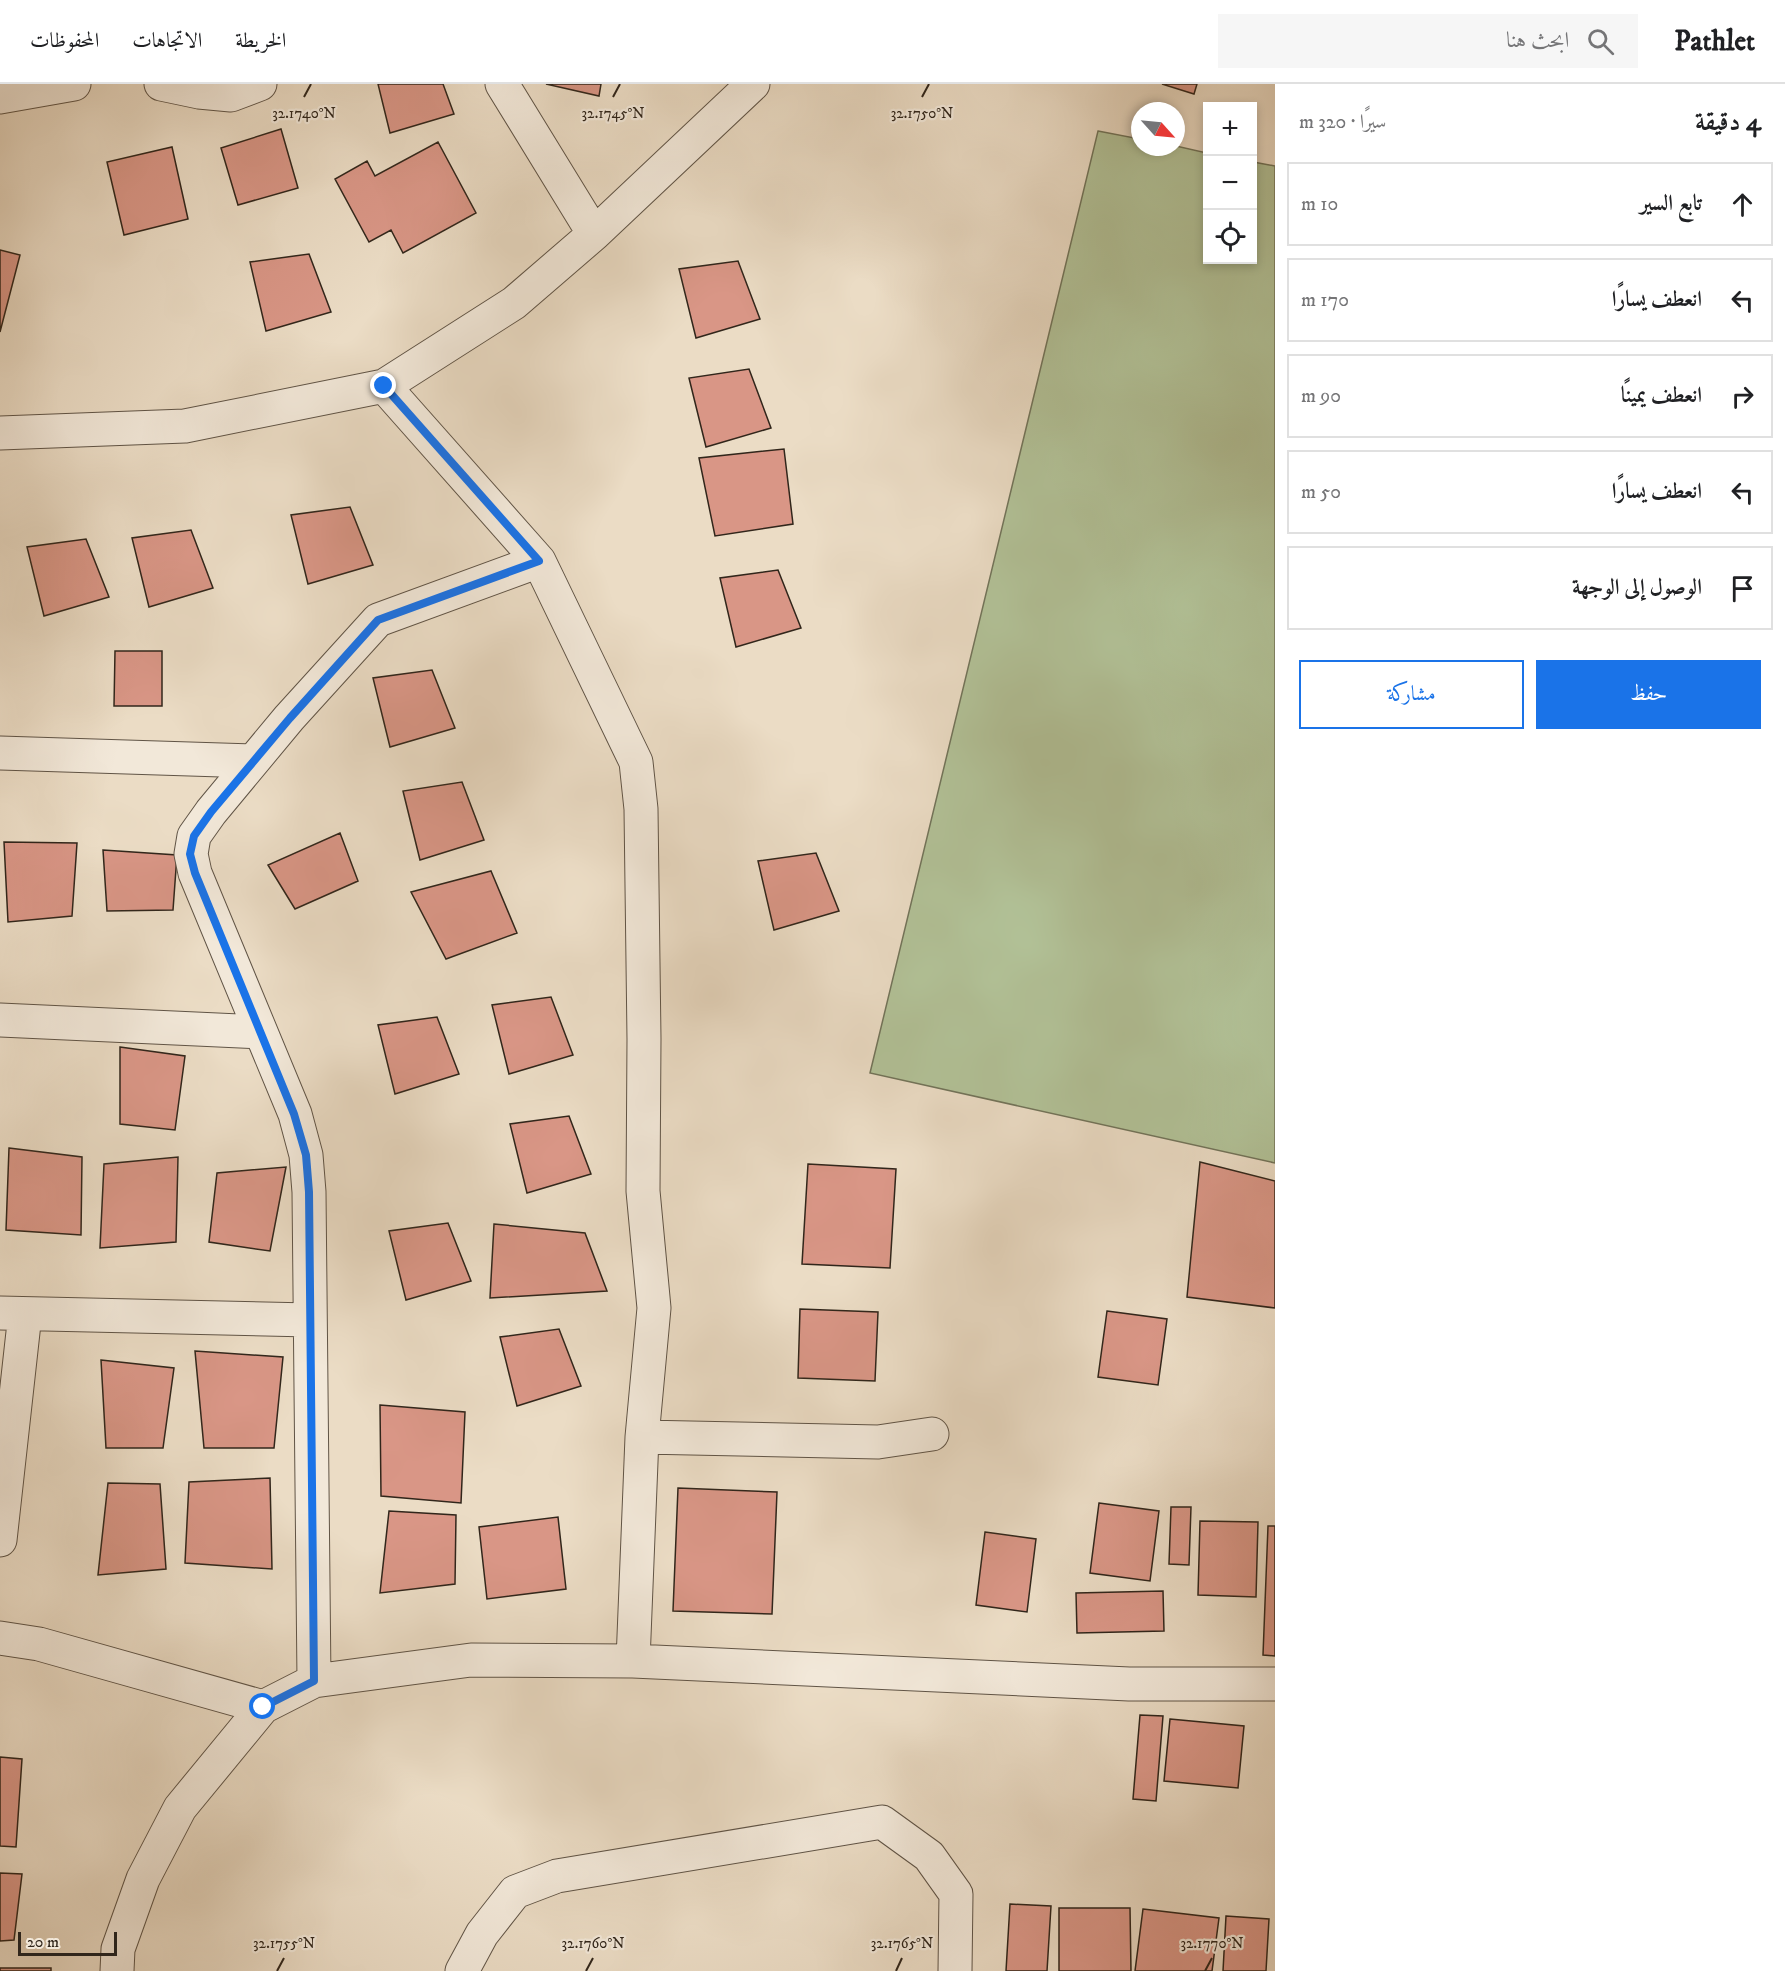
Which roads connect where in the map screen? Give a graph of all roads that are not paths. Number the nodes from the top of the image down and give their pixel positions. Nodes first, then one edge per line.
1 (74, 84) edge
2 (161, 84) edge
3 (260, 84) edge
4 (502, 84) edge
5 (753, 84) edge
6 (0, 97) edge
7 (594, 234) junction
8 (384, 386) junction
9 (0, 433) edge
10 (539, 561) junction
11 (0, 753) edge
12 (253, 761) junction
13 (0, 1020) edge
14 (261, 1032) junction
15 (12, 1314) edge
16 (310, 1320) junction
17 (932, 1434) dead end
18 (642, 1437) junction
19 (0, 1540) edge
20 (0, 1638) edge
21 (633, 1661) junction
22 (314, 1681) junction
23 (1275, 1684) edge
24 (263, 1707) junction
25 (117, 1971) edge
26 (462, 1971) edge
27 (955, 1971) edge

1 - 6 street
2 - 3 street
4 - 7 street
5 - 7 street
7 - 8 street
8 - 9 street
8 - 10 street
10 - 12 street
10 - 18 street
11 - 12 street
12 - 14 street
13 - 14 street
14 - 16 street
15 - 16 street
15 - 19 street
16 - 22 street
17 - 18 street
18 - 21 street
20 - 24 street
21 - 22 street
21 - 23 street
22 - 24 street
24 - 25 street
26 - 27 street

